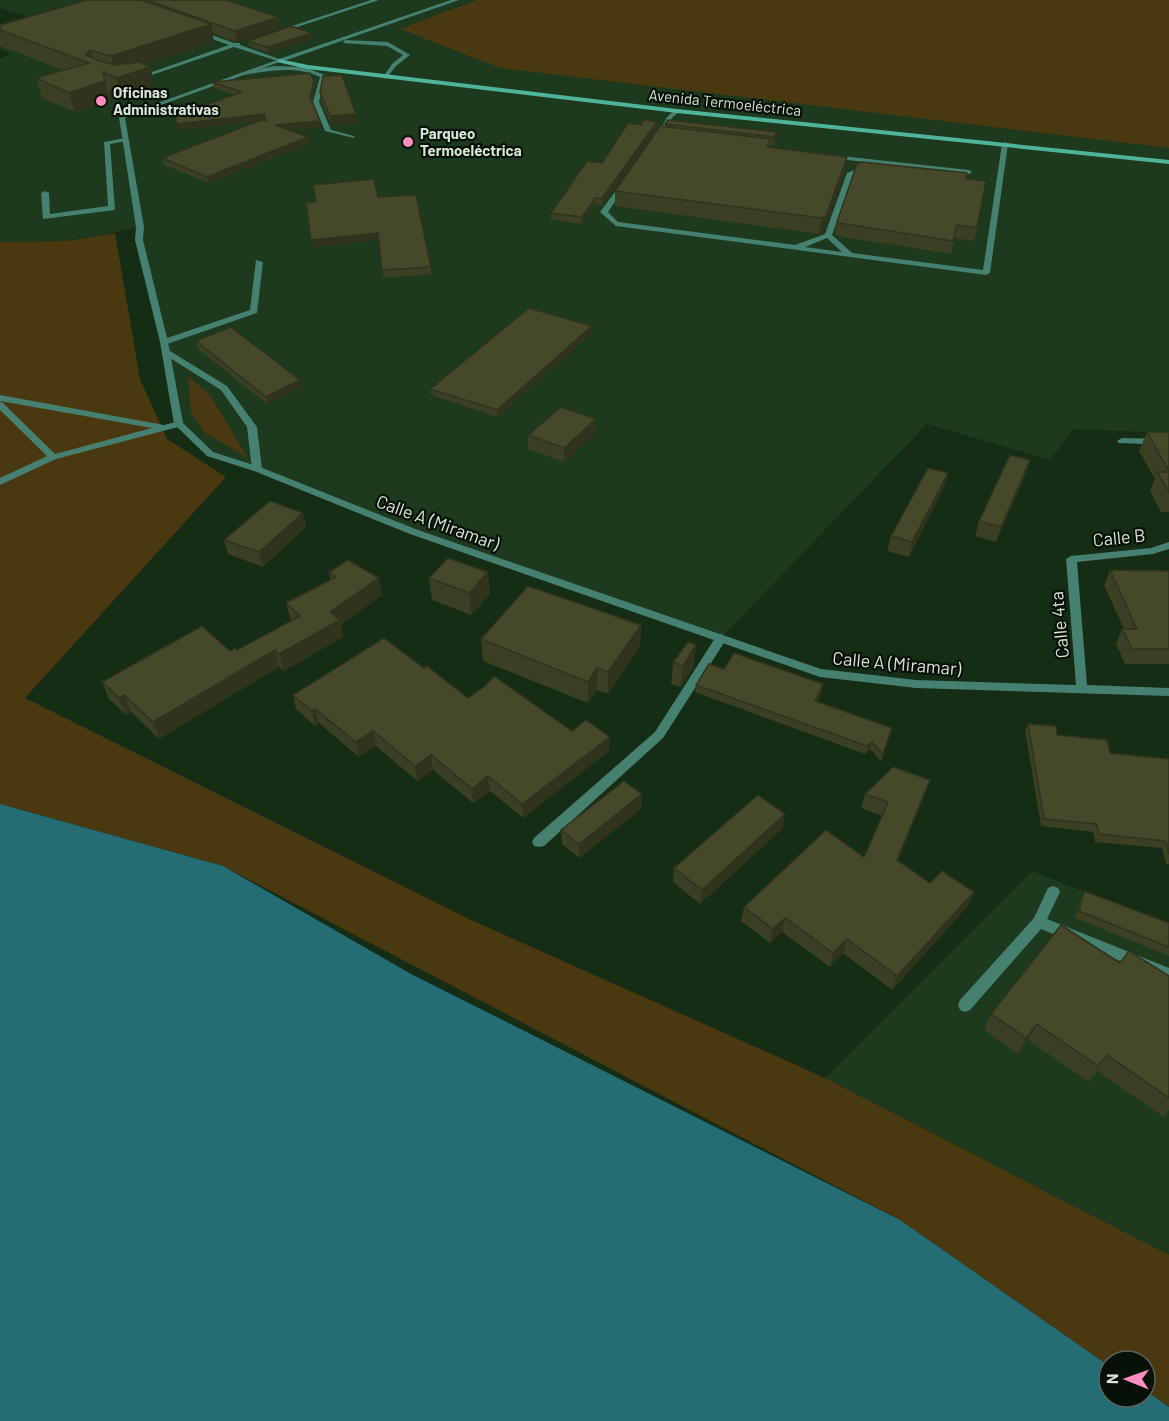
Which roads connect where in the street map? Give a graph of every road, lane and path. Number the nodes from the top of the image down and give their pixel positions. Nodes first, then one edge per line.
1 (376, 0) edge
2 (456, 0) edge
3 (192, 30) edge
4 (268, 35) edge
5 (246, 42) edge
6 (327, 44) junction
7 (236, 45) junction
8 (279, 61) junction
9 (308, 67) junction
10 (243, 73) junction
11 (386, 76) junction
12 (128, 80) edge
13 (678, 111) junction
14 (352, 137) dead end
15 (670, 139) edge
16 (125, 140) junction
17 (1005, 144) junction
18 (823, 156) edge
19 (833, 157) junction
20 (882, 162) junction
21 (1169, 162) edge
22 (969, 172) edge
23 (850, 173) junction
24 (631, 174) edge
25 (45, 193) dead end
26 (828, 235) junction
27 (795, 248) junction
28 (850, 255) junction
29 (259, 262) dead end
30 (165, 346) junction
31 (0, 398) edge
32 (0, 405) edge
33 (179, 424) junction
34 (165, 427) junction
35 (1122, 441) dead end
36 (1169, 442) edge
37 (53, 457) junction
38 (257, 469) junction
39 (0, 482) edge
40 (1169, 545) edge
41 (1071, 558) joint
42 (721, 638) junction
43 (1082, 690) junction
44 (1169, 692) edge
45 (539, 842) dead end
46 (1053, 892) dead end
47 (1039, 922) junction
48 (1169, 975) edge
49 (965, 1005) dead end

1 - 4 street
2 - 6 street
3 - 7 street
5 - 7 street
6 - 8 street
6 - 9 street
6 - 11 street
7 - 8 street
7 - 12 street
8 - 9 main road, Avenida Termoeléctrica
8 - 10 street
9 - 10 street
9 - 11 main road, Avenida Termoeléctrica
9 - 14 street
10 - 16 street
11 - 13 main road, Avenida Termoeléctrica
13 - 15 street
13 - 17 main road, Avenida Termoeléctrica
16 - 25 street
16 - 30 street
17 - 21 main road, Avenida Termoeléctrica
17 - 28 street
18 - 19 street
19 - 20 street
19 - 23 street
20 - 22 street
20 - 23 street
23 - 26 street
24 - 27 street
26 - 27 street
26 - 28 street
27 - 28 street
29 - 30 street
30 - 33 street
30 - 38 street
31 - 34 street
32 - 37 street
33 - 34 street
33 - 38 street, Calle A (Miramar)
34 - 37 street
35 - 36 street
37 - 39 street
38 - 42 street, Calle A (Miramar)
40 - 41 street, Calle B
41 - 43 street, Calle 4ta
42 - 43 street, Calle A (Miramar)
42 - 45 street
43 - 44 street, Calle A (Miramar)
46 - 47 street
47 - 48 street
47 - 49 street

